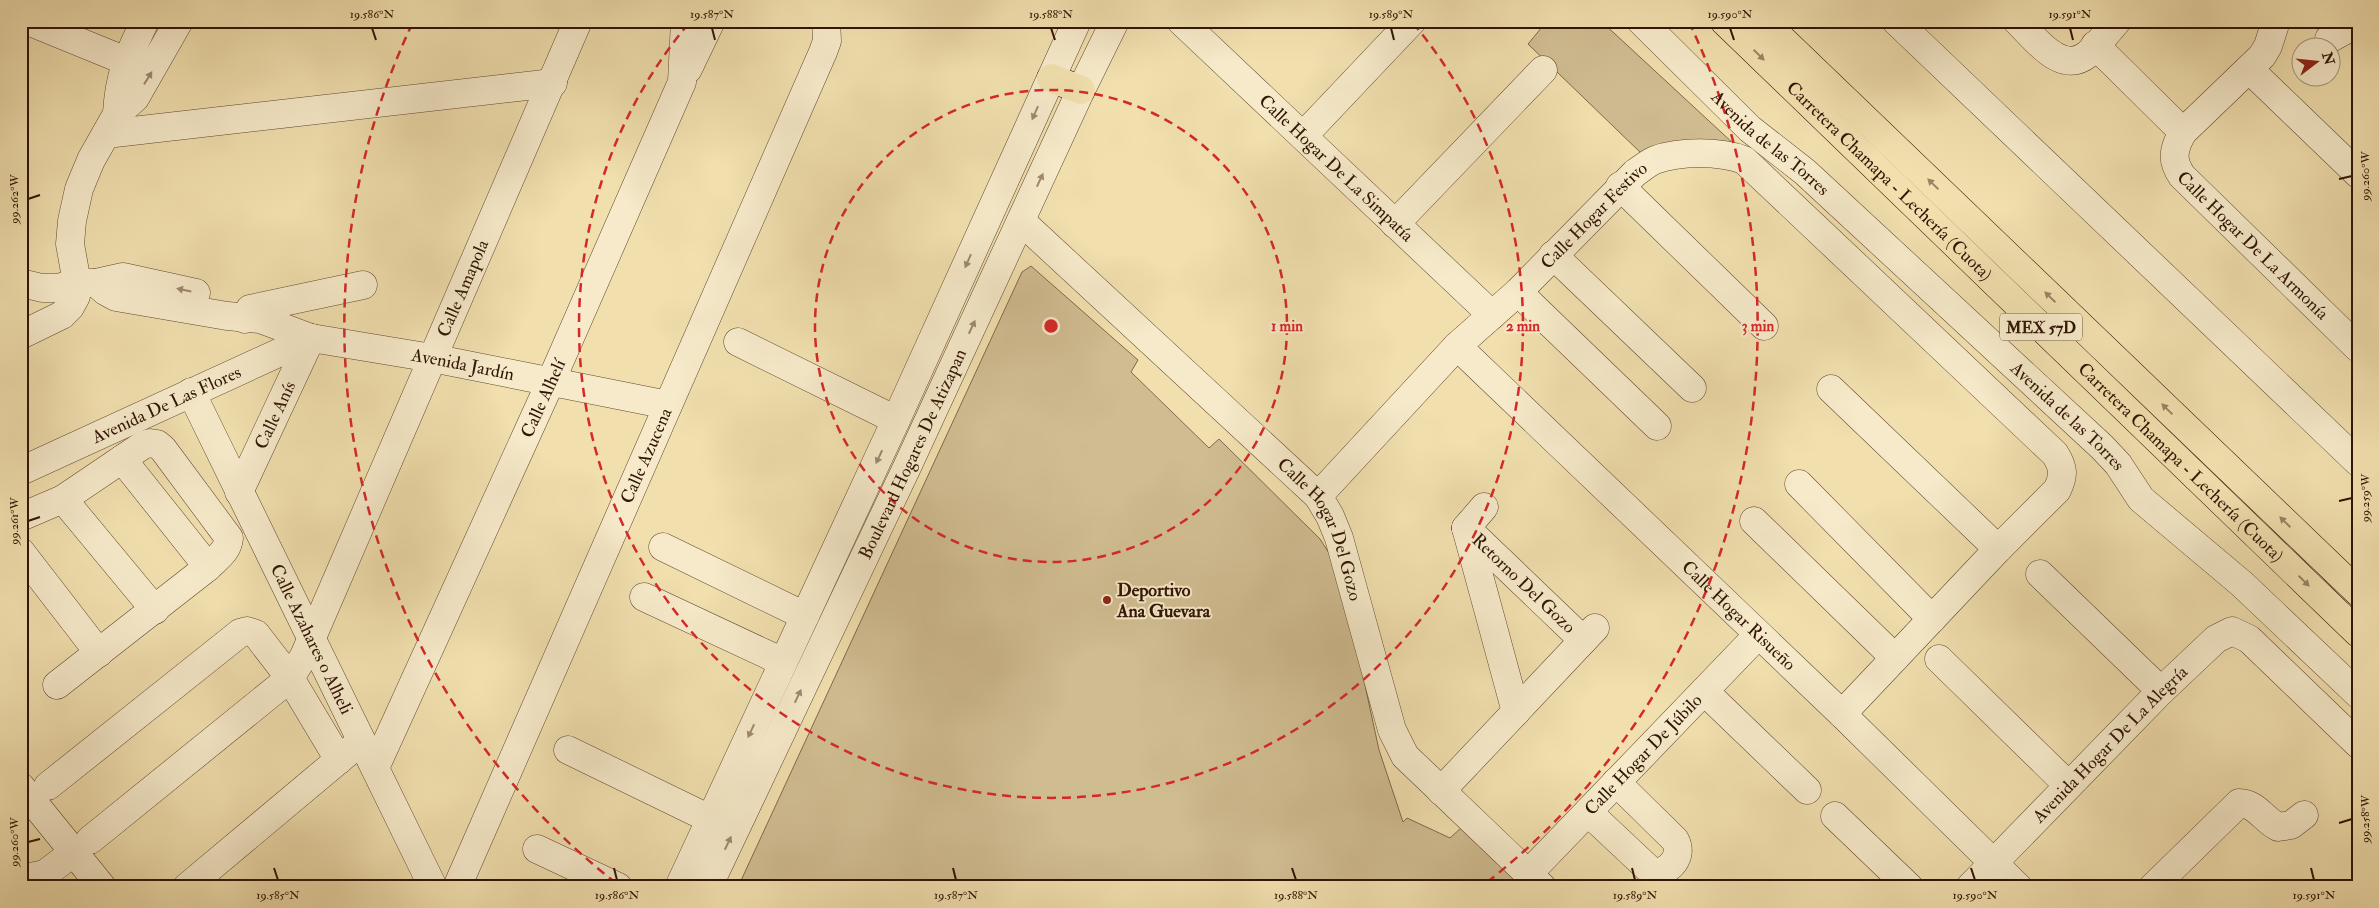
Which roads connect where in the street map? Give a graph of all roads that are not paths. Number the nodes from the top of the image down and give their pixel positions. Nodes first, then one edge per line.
1 (28, 21) edge
2 (144, 21) edge
3 (179, 21) edge
4 (578, 21) edge
5 (685, 21) edge
6 (711, 21) edge
7 (826, 21) edge
8 (1077, 21) edge
9 (1115, 21) edge
10 (1181, 21) edge
11 (1412, 21) edge
12 (1642, 21) edge
13 (1724, 21) edge
14 (1763, 21) edge
15 (1896, 21) edge
16 (2017, 21) edge
17 (2117, 21) edge
18 (2276, 21) edge
19 (2358, 23) edge
20 (2331, 38) edge
21 (2095, 45) junction
22 (126, 61) junction
23 (2249, 69) junction
24 (1543, 70) dead end
25 (1051, 78) junction
26 (682, 82) junction
27 (552, 83) junction
28 (1081, 90) junction
29 (111, 124) junction
30 (2183, 132) junction
31 (1303, 136) junction
32 (2358, 174) edge
33 (1620, 186) junction
34 (1021, 221) junction
35 (1395, 224) junction
36 (1553, 255) junction
37 (21, 283) edge
38 (87, 283) junction
39 (363, 285) dead end
40 (1518, 292) junction
41 (1492, 315) junction
42 (252, 316) junction
43 (1764, 326) dead end
44 (21, 335) edge
45 (311, 338) junction
46 (738, 342) dead end
47 (1457, 346) junction
48 (2358, 348) edge
49 (432, 358) junction
50 (551, 381) junction
51 (1692, 388) dead end
52 (1832, 389) dead end
53 (191, 392) junction
54 (668, 405) junction
55 (896, 420) junction
56 (1657, 426) dead end
57 (122, 460) junction
58 (2358, 462) edge
59 (21, 471) edge
60 (1799, 484) dead end
61 (240, 492) junction
62 (1318, 496) junction
63 (63, 499) junction
64 (1484, 506) dead end
65 (21, 518) edge
66 (1754, 521) dead end
67 (1466, 528) junction
68 (663, 547) dead end
69 (1998, 549) junction
70 (21, 552) edge
71 (208, 567) junction
72 (2040, 574) dead end
73 (2358, 592) edge
74 (644, 597) dead end
75 (154, 610) junction
76 (804, 616) junction
77 (1932, 619) junction
78 (2358, 633) edge
79 (1758, 635) junction
80 (311, 638) junction
81 (99, 653) junction
82 (1895, 658) junction
83 (1939, 659) dead end
84 (783, 662) junction
85 (290, 678) junction
86 (57, 685) dead end
87 (1704, 691) junction
88 (2161, 691) junction
89 (2358, 694) edge
90 (1516, 712) junction
91 (1842, 714) junction
92 (361, 740) junction
93 (2358, 744) edge
94 (568, 750) dead end
95 (339, 760) junction
96 (375, 768) junction
97 (1616, 782) junction
98 (2068, 785) junction
99 (48, 786) dead end
100 (21, 787) edge
101 (1807, 790) dead end
102 (1441, 791) junction
103 (1588, 812) junction
104 (2304, 815) dead end
105 (1835, 816) dead end
106 (710, 819) junction
107 (82, 846) junction
108 (537, 849) dead end
109 (1993, 862) junction
110 (40, 880) edge
111 (1535, 880) edge
112 (102, 887) edge
113 (186, 887) edge
114 (433, 887) edge
115 (457, 887) edge
116 (618, 887) edge
117 (679, 887) edge
118 (708, 887) edge
119 (1909, 887) edge
120 (1970, 887) edge
121 (2018, 887) edge
122 (2153, 887) edge

1 - 22 street
2 - 22 street
29 -> 3 street
4 - 27 street, Calle Amapola
5 - 26 street, Calle Alhelí
6 - 26 street
7 - 54 street, Calle Azucena
8 - 25 street, Boulevard Hogares De Atizapan
9 - 28 street, Boulevard Hogares De Atizapan
10 - 31 street, Calle Hogar De La Simpatía
11 - 31 street
12 - 89 street, Avenida de las Torres
13 -> 78 main road, Carretera Chamapa - Lechería (Cuota) / MEX 57D
73 -> 14 main road, Carretera Chamapa - Lechería (Cuota) / MEX 57D
15 - 58 street
16 - 21 street
17 - 21 street
18 - 23 street, Calle Hogar De La Armonía
19 - 20 street
21 - 30 street
22 - 29 street
23 - 30 street, Calle Hogar De La Armonía
23 - 32 street
24 - 35 street
25 - 28 main road
25 -> 55 street, Boulevard Hogares De Atizapan
26 - 50 street, Calle Alhelí
27 - 29 street
27 - 49 street, Calle Amapola
34 -> 28 street, Boulevard Hogares De Atizapan
29 - 38 street
30 - 48 street, Calle Hogar De La Armonía
31 - 35 street, Calle Hogar De La Simpatía
33 - 36 street, Calle Hogar Festivo
33 - 43 street
33 - 69 street, Calle Hogar Festivo
34 - 62 street, Calle Hogar Del Gozo
118 -> 34 street, Boulevard Hogares De Atizapan
35 - 41 street, Calle Hogar De La Simpatía
36 - 40 street, Calle Hogar Festivo
36 - 51 street
37 - 38 street, Avenida Jardín
38 - 42 street, Avenida Jardín
38 - 44 street
39 - 42 street
40 - 41 street, Calle Hogar Festivo
40 - 56 street
41 - 47 street, Calle Hogar Festivo
42 - 45 street, Avenida Jardín
45 - 49 street, Avenida Jardín
45 - 53 street, Avenida De Las Flores
45 - 61 street, Calle Anís
46 - 55 street
47 - 62 street, Calle Hogar Festivo
47 - 79 street, Calle Hogar Risueño
49 - 50 street, Avenida Jardín
49 - 80 street, Calle Amapola
50 - 54 street, Avenida Jardín
50 - 96 street, Calle Alhelí
52 - 69 street
53 - 59 street, Avenida De Las Flores
53 - 61 street, Calle Azahares o Alheli
54 - 115 street, Calle Azucena
55 -> 76 street, Boulevard Hogares De Atizapan
57 - 63 street
57 - 71 street
57 - 71 street
60 - 77 street
61 - 80 street, Calle Azahares o Alheli
62 - 102 street, Calle Hogar Del Gozo
63 - 65 street
63 - 75 street
64 - 67 street
66 - 82 street
67 - 90 street, Retorno Del Gozo
67 - 90 street, Retorno Del Gozo
68 - 76 street
69 - 77 street, Calle Hogar Festivo
70 - 81 street
71 - 75 street
72 - 88 street
74 - 84 street
75 - 81 street
76 - 84 street, Boulevard Hogares De Atizapan
77 - 82 street, Calle Hogar Festivo
79 - 87 street, Calle Hogar De Júbilo
79 - 91 street, Calle Hogar Risueño
80 - 85 street, Calle Amapola
80 - 92 street, Calle Azahares o Alheli
81 - 86 street
82 - 91 street, Calle Hogar Festivo
83 - 98 street
84 -> 106 street, Boulevard Hogares De Atizapan
85 - 95 street
85 - 99 street
85 - 107 street, Calle Amapola
87 - 97 street, Calle Hogar De Júbilo
87 - 101 street
88 - 93 street, Avenida Hogar De La Alegría
88 - 98 street, Avenida Hogar De La Alegría
90 - 102 street, Retorno Del Gozo
91 - 109 street, Calle Hogar Risueño
92 - 95 street
92 - 96 street, Calle Azahares o Alheli
94 - 106 street
95 - 113 street
96 - 114 street, Calle Azahares o Alheli
97 - 103 street, Calle Hogar De Júbilo
97 - 103 street
98 - 109 street, Avenida Hogar De La Alegría
100 - 107 street
102 - 111 street, Calle Hogar Del Gozo
103 - 111 street, Calle Hogar De Júbilo
104 - 122 street
105 - 119 street
106 - 117 street, Boulevard Hogares De Atizapan
107 - 110 street, Calle Amapola
107 - 112 street
108 - 116 street
109 - 120 street
109 - 121 street, Calle Hogar Risueño

